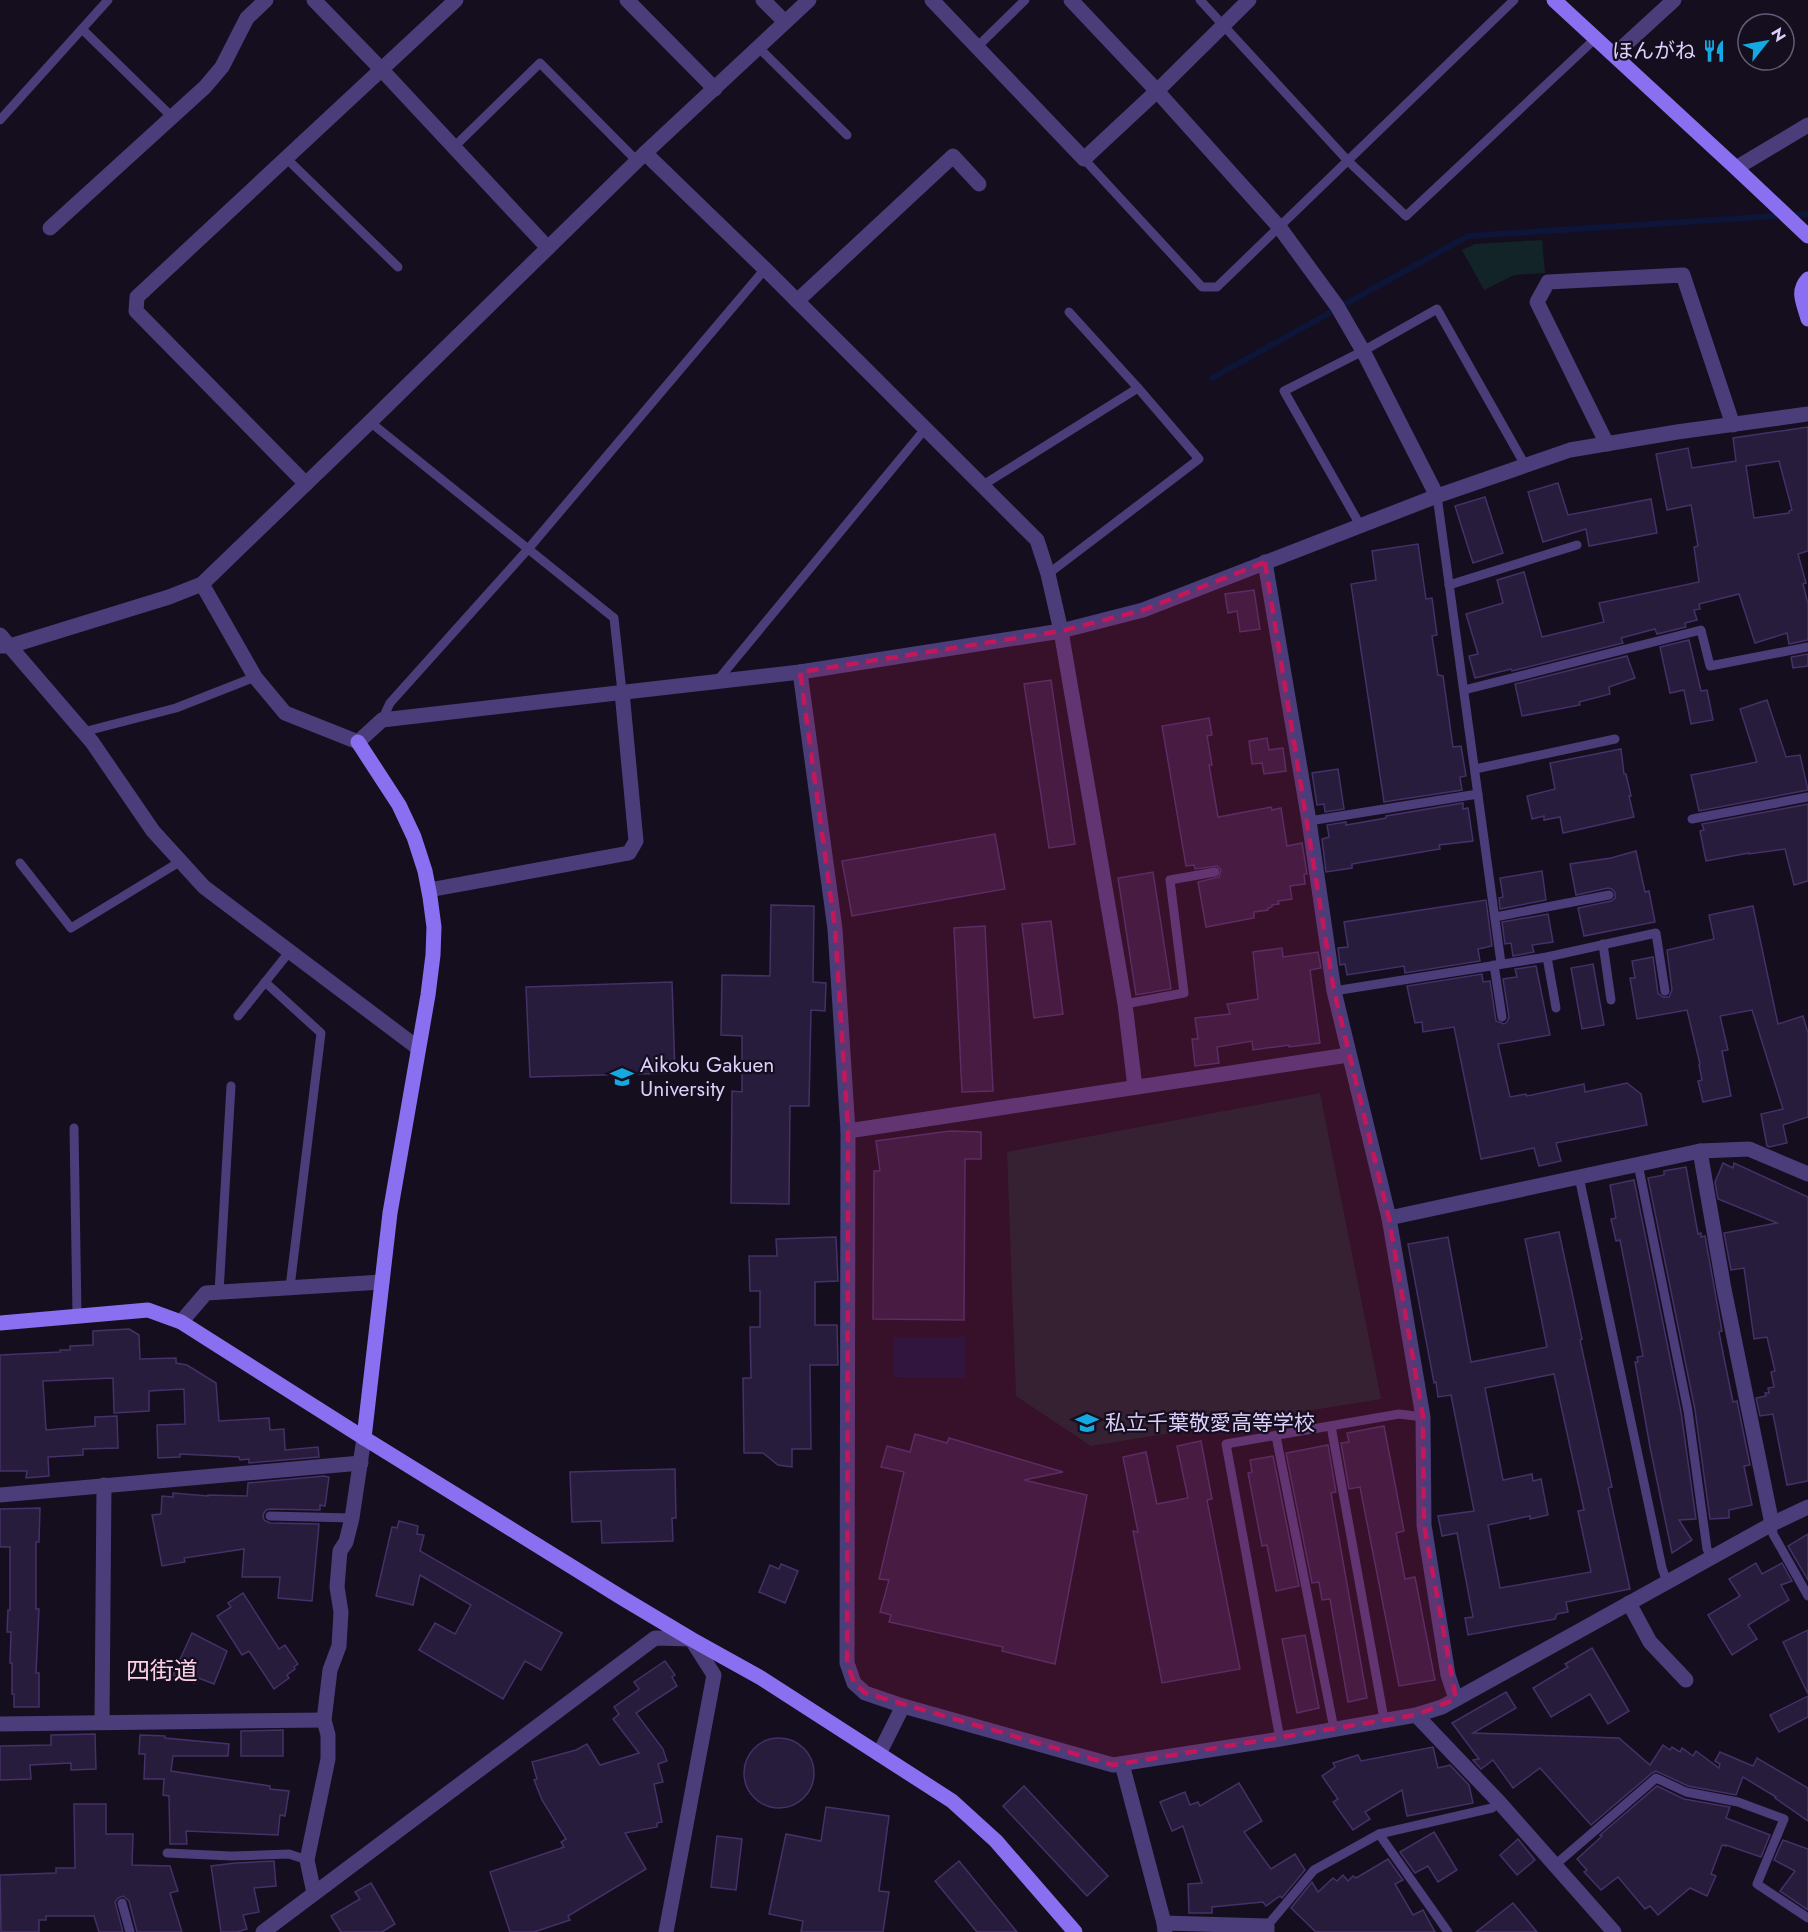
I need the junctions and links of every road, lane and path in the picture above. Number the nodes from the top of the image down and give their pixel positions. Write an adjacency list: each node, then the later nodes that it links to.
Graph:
1 (108, 0): 18 (lane)
2 (266, 0): 26 (street)
3 (314, 0): 23 (street)
4 (456, 0): 23 (street)
5 (627, 0): 24 (street)
6 (763, 0): 16 (street)
7 (809, 0): 16 (street)
8 (932, 0): 20 (street)
9 (1025, 0): 20 (lane)
10 (1071, 0): 25 (street)
11 (1200, 0): 17 (lane)
12 (1249, 0): 17 (street)
13 (1514, 0): 34 (lane)
14 (1554, 0): 19 (street)
15 (1674, 0): 22 (street)
16 (785, 22): 21 (street)
17 (1223, 25): 25 (street); 34 (lane)
18 (82, 28): 26 (lane); 27 (lane)
19 (1596, 38): 22 (street); 34 (lane)
20 (977, 47): 33 (street)
21 (759, 48): 24 (street); 29 (lane)
22 (1614, 55): 35 (street)
23 (381, 69): 30 (street); 32 (street)
24 (715, 89): 31 (street)
25 (1157, 90): 33 (street); 38 (street)
26 (172, 117): 37 (street)
27 (0, 120)
28 (1808, 125): 35 (street)
29 (847, 135)
30 (454, 147): 31 (lane); 40 (street)
31 (641, 157): 40 (street); 42 (street)
32 (286, 158): 41 (lane); 55 (street)
33 (1084, 159): 38 (lane)
34 (1348, 161): 38 (lane)
35 (1736, 168): 39 (street)
36 (979, 184): 44 (street)
37 (50, 228)
38 (1280, 228): 47 (street)
39 (1808, 236)
40 (548, 248): 50 (street)
41 (398, 267)
42 (765, 268): 44 (street); 60 (lane)
43 (1808, 279): 46 (street)
44 (797, 301): 52 (street)
45 (1069, 312): 48 (lane)
46 (1808, 319)
47 (1363, 351): 54 (lane); 57 (street); 58 (lane)
48 (1138, 388): 56 (lane); 62 (lane)
49 (1808, 414): 51 (street)
50 (370, 422): 55 (street); 60 (lane)
51 (1733, 425): 53 (street); 53 (street)
52 (926, 429): 56 (street); 70 (lane)
53 (1607, 444): 54 (street)
54 (1525, 465): 57 (street)
55 (306, 484): 63 (street)
56 (983, 485): 62 (street)
57 (1437, 496): 58 (street); 64 (lane)
58 (1360, 525): 61 (street)
59 (1577, 545): 64 (lane)
60 (529, 548): 72 (lane); 73 (lane)
61 (1265, 562): 65 (street); 81 (street)
62 (1048, 574): 65 (street)
63 (202, 584): 66 (street); 69 (street)
64 (1449, 585): 71 (lane)
65 (1061, 631): 68 (street); 96 (street)
66 (3, 642): 74 (street)
67 (1808, 647): 71 (lane)
68 (800, 672): 70 (street); 105 (street)
69 (255, 677): 74 (lane); 76 (street)
70 (717, 681): 72 (street)
71 (1464, 690): 77 (lane)
72 (622, 692): 73 (street); 85 (street)
73 (382, 720): 76 (street)
74 (83, 732): 82 (street)
75 (1615, 739): 77 (lane)
76 (358, 742): 85 (street)
77 (1474, 768): 78 (lane)
78 (1478, 794): 81 (lane); 87 (lane)
79 (1808, 797): 80 (lane)
80 (1692, 819)
81 (1309, 821): 93 (street)
82 (181, 861): 83 (lane); 89 (street)
83 (20, 863)
84 (1215, 872): 96 (lane)
85 (429, 890): 100 (street)
86 (1609, 895): 87 (lane)
87 (1495, 917): 91 (lane)
88 (1603, 944): 90 (lane); 94 (lane); 95 (lane)
89 (290, 951): 92 (lane); 100 (street)
90 (1547, 957): 91 (lane); 97 (lane)
91 (1497, 964): 93 (lane); 99 (lane)
92 (265, 982): 98 (lane); 112 (lane)
93 (1334, 991): 101 (street)
94 (1665, 992)
95 (1611, 1000)
96 (1125, 1004): 103 (street)
97 (1556, 1008)
98 (238, 1016)
99 (1502, 1017)
100 (418, 1048): 111 (street)
101 (1348, 1055): 103 (street); 110 (street)
102 (231, 1086): 113 (lane)
103 (1135, 1088): 105 (street)
104 (74, 1128): 114 (lane)
105 (848, 1131): 135 (street)
106 (1700, 1150): 107 (street); 108 (street); 127 (street)
107 (1638, 1164): 109 (street); 128 (lane)
108 (1808, 1174)
109 (1579, 1177): 110 (street); 129 (lane)
110 (1389, 1218): 117 (street)
111 (382, 1282): 112 (street); 120 (street)
112 (290, 1287): 113 (street)
113 (219, 1292): 115 (street)
114 (77, 1316): 115 (street); 116 (street)
115 (181, 1322): 120 (street)
116 (0, 1323)
117 (1423, 1417): 118 (lane); 134 (street)
118 (1331, 1426): 119 (lane); 137 (lane)
119 (1276, 1437): 141 (lane); 142 (lane)
120 (364, 1438): 121 (street); 132 (street)
121 (361, 1464): 122 (street); 126 (street)
122 (104, 1485): 123 (street); 139 (street)
123 (0, 1494)
124 (1808, 1507): 127 (street)
125 (270, 1516): 126 (lane)
126 (352, 1518): 138 (street)
127 (1772, 1524): 128 (street); 130 (lane)
128 (1712, 1557): 129 (street)
129 (1667, 1582): 131 (street)
130 (1808, 1596)
131 (1629, 1603): 133 (street); 134 (street)
132 (691, 1640): 143 (street); 150 (street); 157 (street)
133 (1686, 1680)
134 (1456, 1699): 136 (street)
135 (903, 1706): 143 (street); 144 (street)
136 (1416, 1715): 137 (street); 145 (street)
137 (1384, 1719): 141 (street)
138 (324, 1720): 139 (street); 148 (street)
139 (102, 1722): 140 (street)
140 (0, 1724)
141 (1335, 1729): 142 (street)
142 (1280, 1739): 144 (street)
143 (879, 1754): 158 (street)
144 (1122, 1764): 153 (street)
145 (1499, 1802): 146 (lane); 149 (street)
146 (1379, 1834): 154 (lane); 159 (lane)
147 (167, 1852): 148 (lane)
148 (307, 1860): 150 (street)
149 (1555, 1865): 152 (lane); 160 (street)
150 (314, 1893): 156 (street)
151 (122, 1903): 155 (lane)
152 (1808, 1918)
153 (1165, 1928): 154 (street)
154 (1267, 1929)
155 (130, 1932)
156 (263, 1932)
157 (666, 1932)
158 (1075, 1932)
159 (1448, 1932)
160 (1614, 1932)

